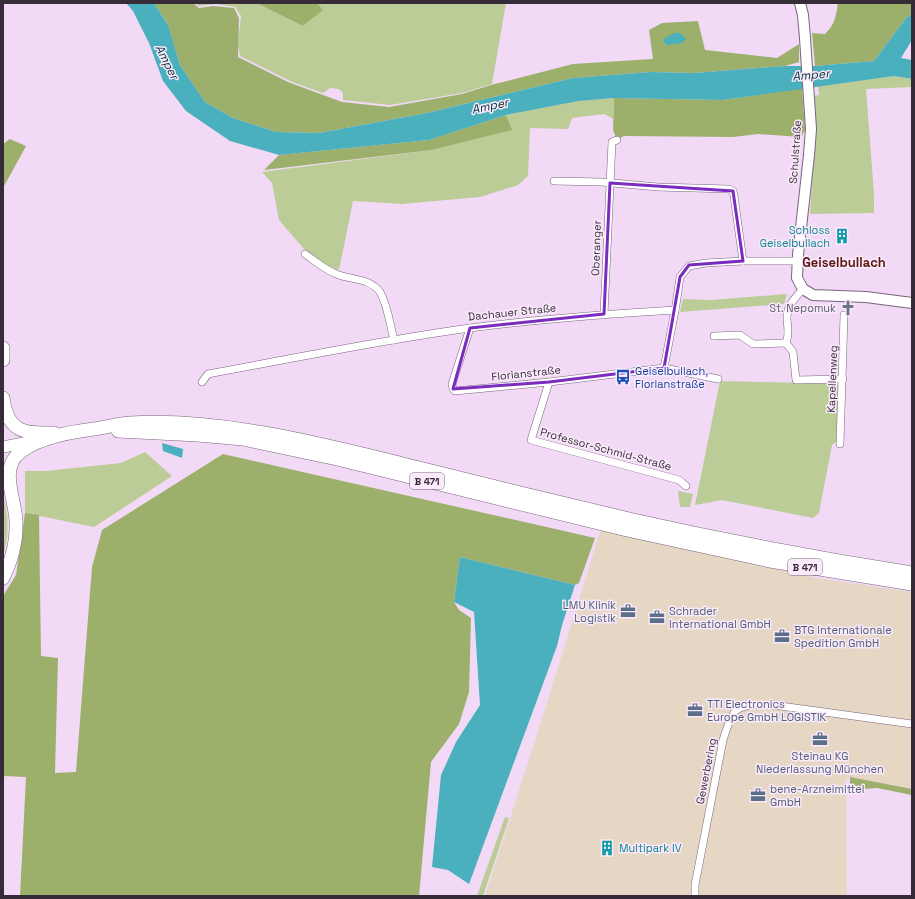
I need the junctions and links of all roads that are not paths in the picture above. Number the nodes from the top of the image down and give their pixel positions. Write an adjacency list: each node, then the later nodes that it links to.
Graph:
1 (800, 3): 7 (street, Schulstraße)
2 (616, 140): 4 (street, Oberanger)
3 (554, 181): 4 (street)
4 (610, 183): 6 (street); 11 (street, Oberanger)
5 (305, 254): 17 (street)
6 (743, 261): 7 (street); 10 (street)
7 (797, 261): 8 (street, Schulstraße)
8 (803, 289): 9 (street); 18 (street)
9 (912, 303)
10 (675, 310): 11 (street, Dachauer Straße); 21 (street)
11 (604, 314): 13 (street, Dachauer Straße)
12 (844, 315): 23 (street, Kapellenweg)
13 (470, 328): 17 (street, Dachauer Straße); 25 (street, Florianstraße)
14 (3, 336): 16 (highway)
15 (714, 336): 18 (street)
16 (3, 340)
17 (394, 340): 24 (street, Dachauer Straße)
18 (786, 343): 23 (street)
19 (3, 348): 20 (highway)
20 (3, 360)
21 (664, 368): 22 (street, Florianstraße); 25 (street, Florianstraße)
22 (718, 379)
23 (843, 379): 30 (street, Kapellenweg)
24 (202, 382)
25 (549, 382): 33 (street, Professor-Schmid-Straße)
26 (3, 400): 28 (highway)
27 (94, 429): 28 (highway, B 471); 34 (highway, B 471); 36 (highway, B 471)
28 (70, 433): 29 (highway, B 471)
29 (49, 438): 31 (main road, B 471); 32 (highway)
30 (840, 444)
31 (3, 448)
32 (6, 477): 35 (highway)
33 (686, 486)
34 (912, 573)
35 (3, 578)
36 (912, 584)
37 (912, 724): 38 (street, Gewerbering)
38 (696, 896)

